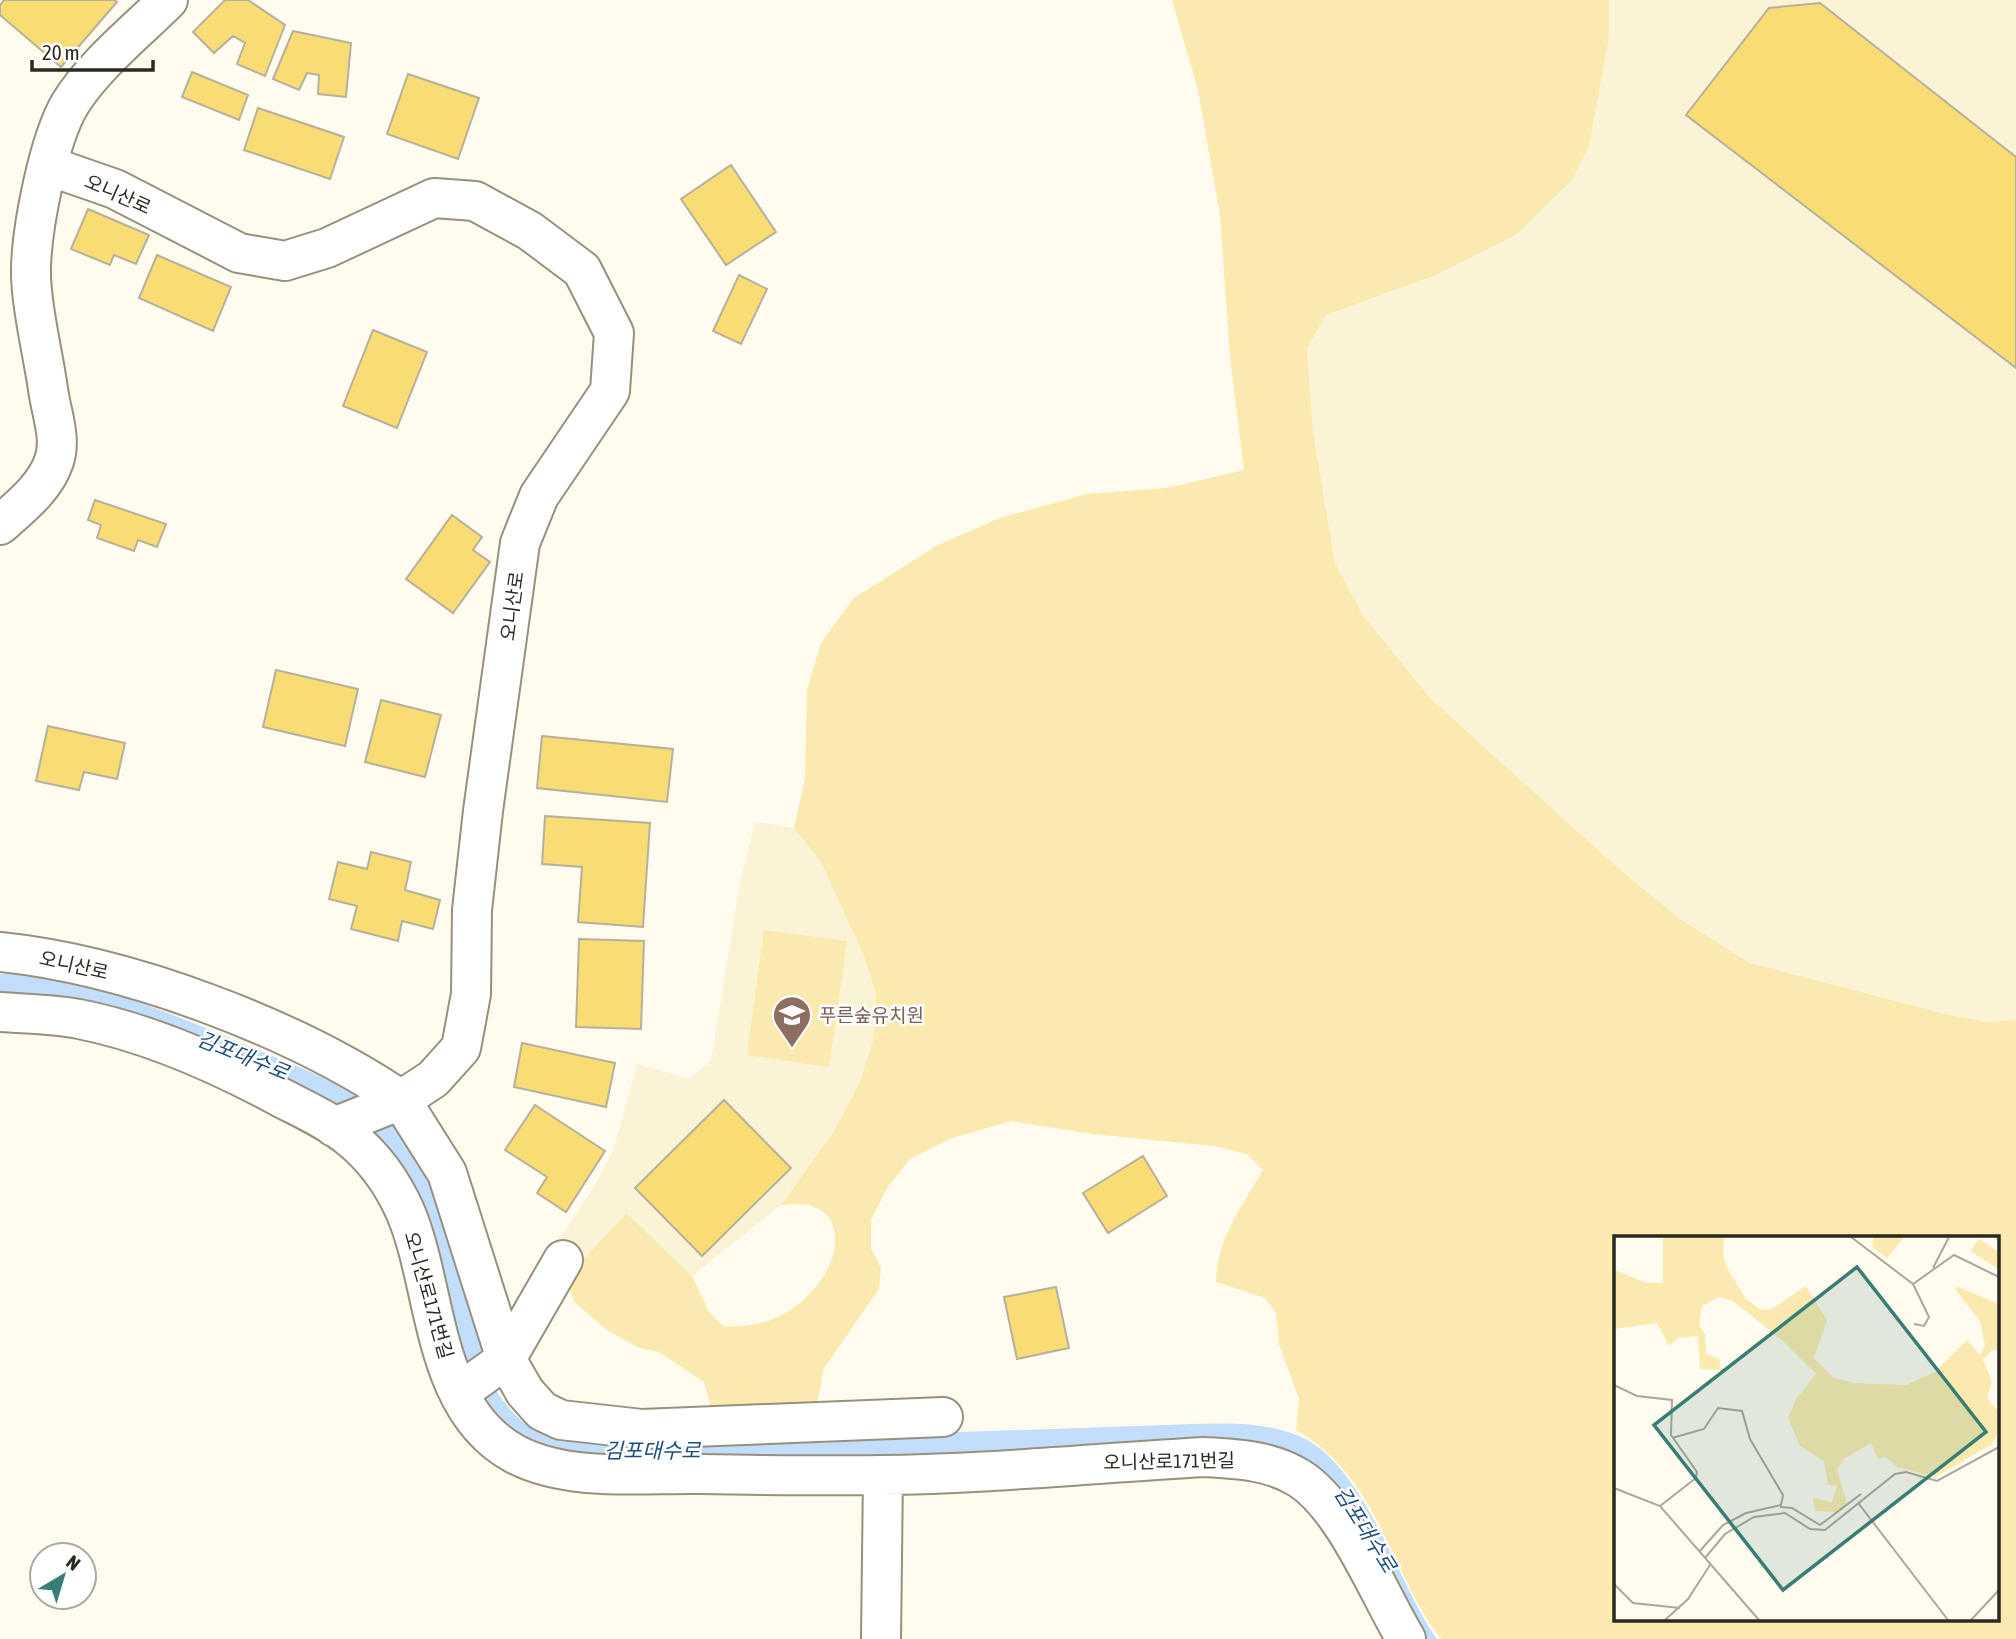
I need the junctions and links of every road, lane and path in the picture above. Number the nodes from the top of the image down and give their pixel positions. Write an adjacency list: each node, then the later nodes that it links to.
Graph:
1 (168, 0): 2 (lane)
2 (49, 166): 3 (lane); 6 (lane, 오니산로)
3 (0, 525)
4 (0, 952): 6 (lane, 오니산로)
5 (0, 1012): 7 (lane, 오니산로171번길)
6 (394, 1103): 7 (lane); 9 (lane)
7 (340, 1125): 10 (lane, 오니산로171번길)
8 (563, 1260): 9 (lane)
9 (505, 1360): 10 (lane); 11 (lane)
10 (461, 1391): 12 (lane, 오니산로171번길)
11 (943, 1418)
12 (883, 1475): 13 (lane); 14 (lane, 오니산로171번길)
13 (881, 1639)
14 (1406, 1639)

